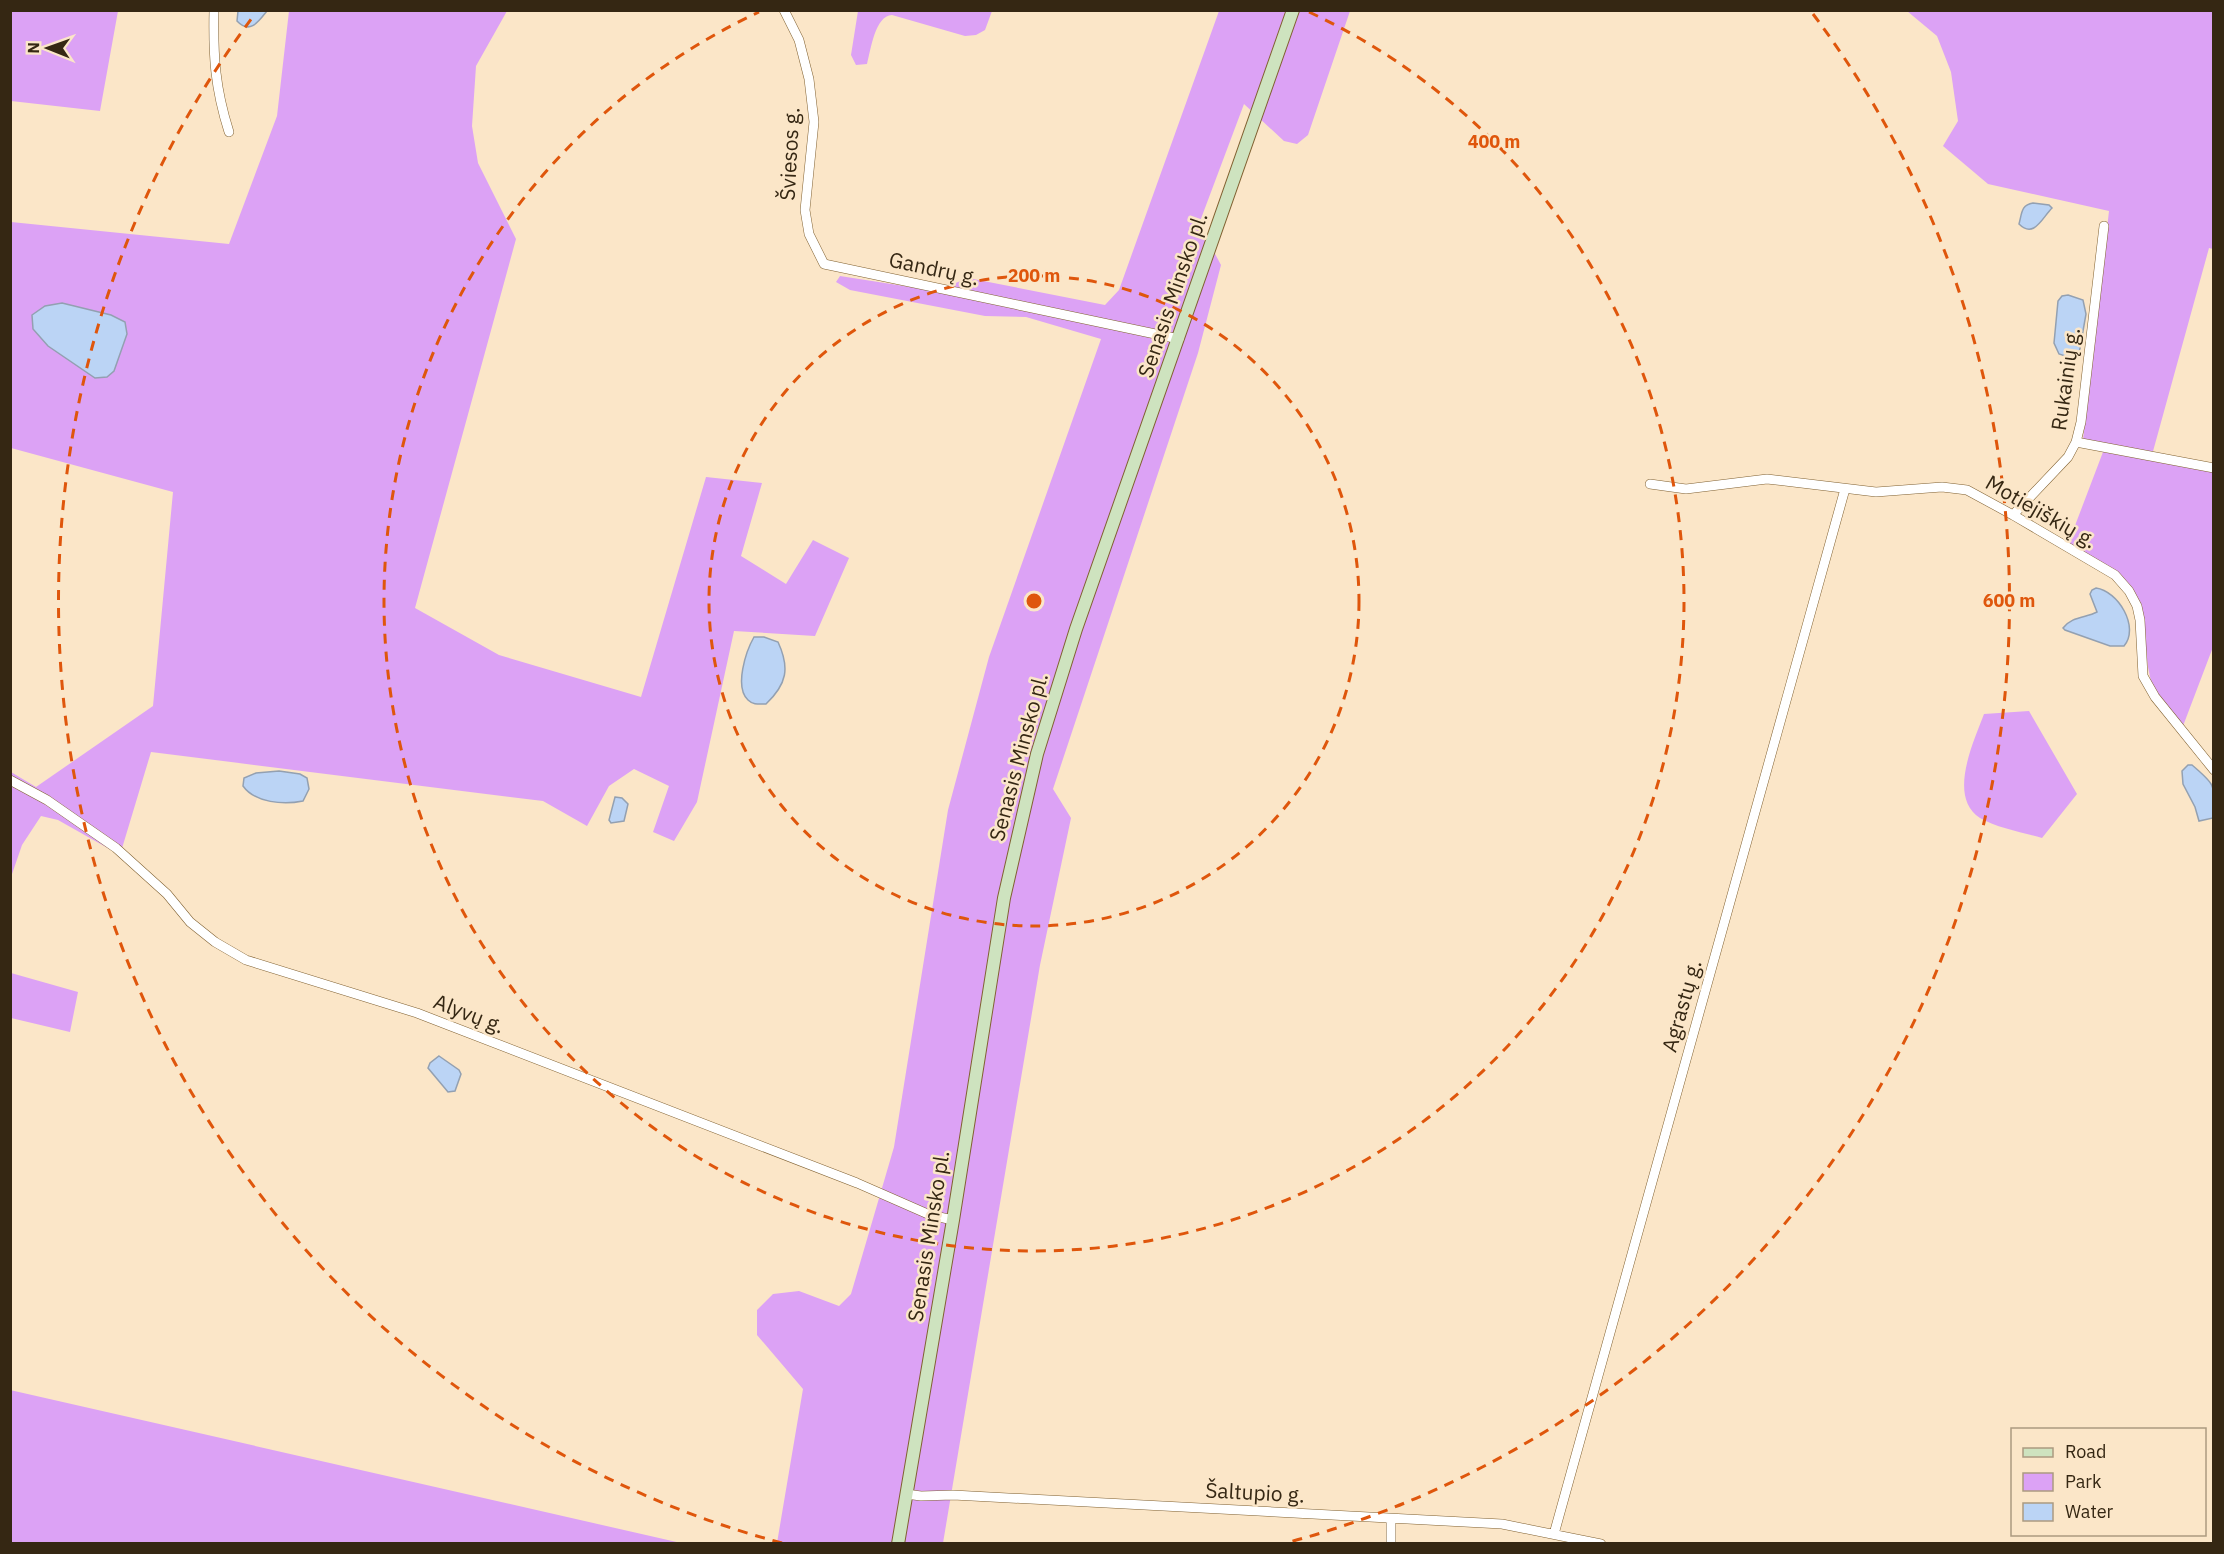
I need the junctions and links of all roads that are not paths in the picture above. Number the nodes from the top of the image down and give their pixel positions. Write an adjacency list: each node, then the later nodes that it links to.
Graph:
1 (214, 10): 4 (street)
2 (784, 10): 6 (street, Šviesos g.)
3 (1293, 10): 7 (main road, Senasis Minsko pl.)
4 (229, 132)
5 (2104, 226): 8 (street, Rukainių g.)
6 (824, 264): 7 (street, Gandrų g.)
7 (1179, 339): 15 (main road, Senasis Minsko pl.)
8 (2076, 442): 9 (street); 12 (street, Rukainių g.)
9 (2214, 468)
10 (1650, 484): 11 (street, Motiejiškių g.)
11 (1845, 489): 12 (street, Motiejiškių g.); 18 (street, Agrastų g.)
12 (2013, 515): 13 (street, Motiejiškių g.)
13 (2214, 770)
14 (10, 780): 15 (street, Alyvų g.)
15 (953, 1220): 16 (main road, Senasis Minsko pl.)
16 (906, 1494): 17 (street, Šaltupio g.); 19 (main road, Senasis Minsko pl.)
17 (1391, 1519): 18 (street, Šaltupio g.); 20 (street)
18 (1554, 1534): 21 (street, Šaltupio g.)
19 (898, 1544)
20 (1391, 1544)
21 (1601, 1544)

